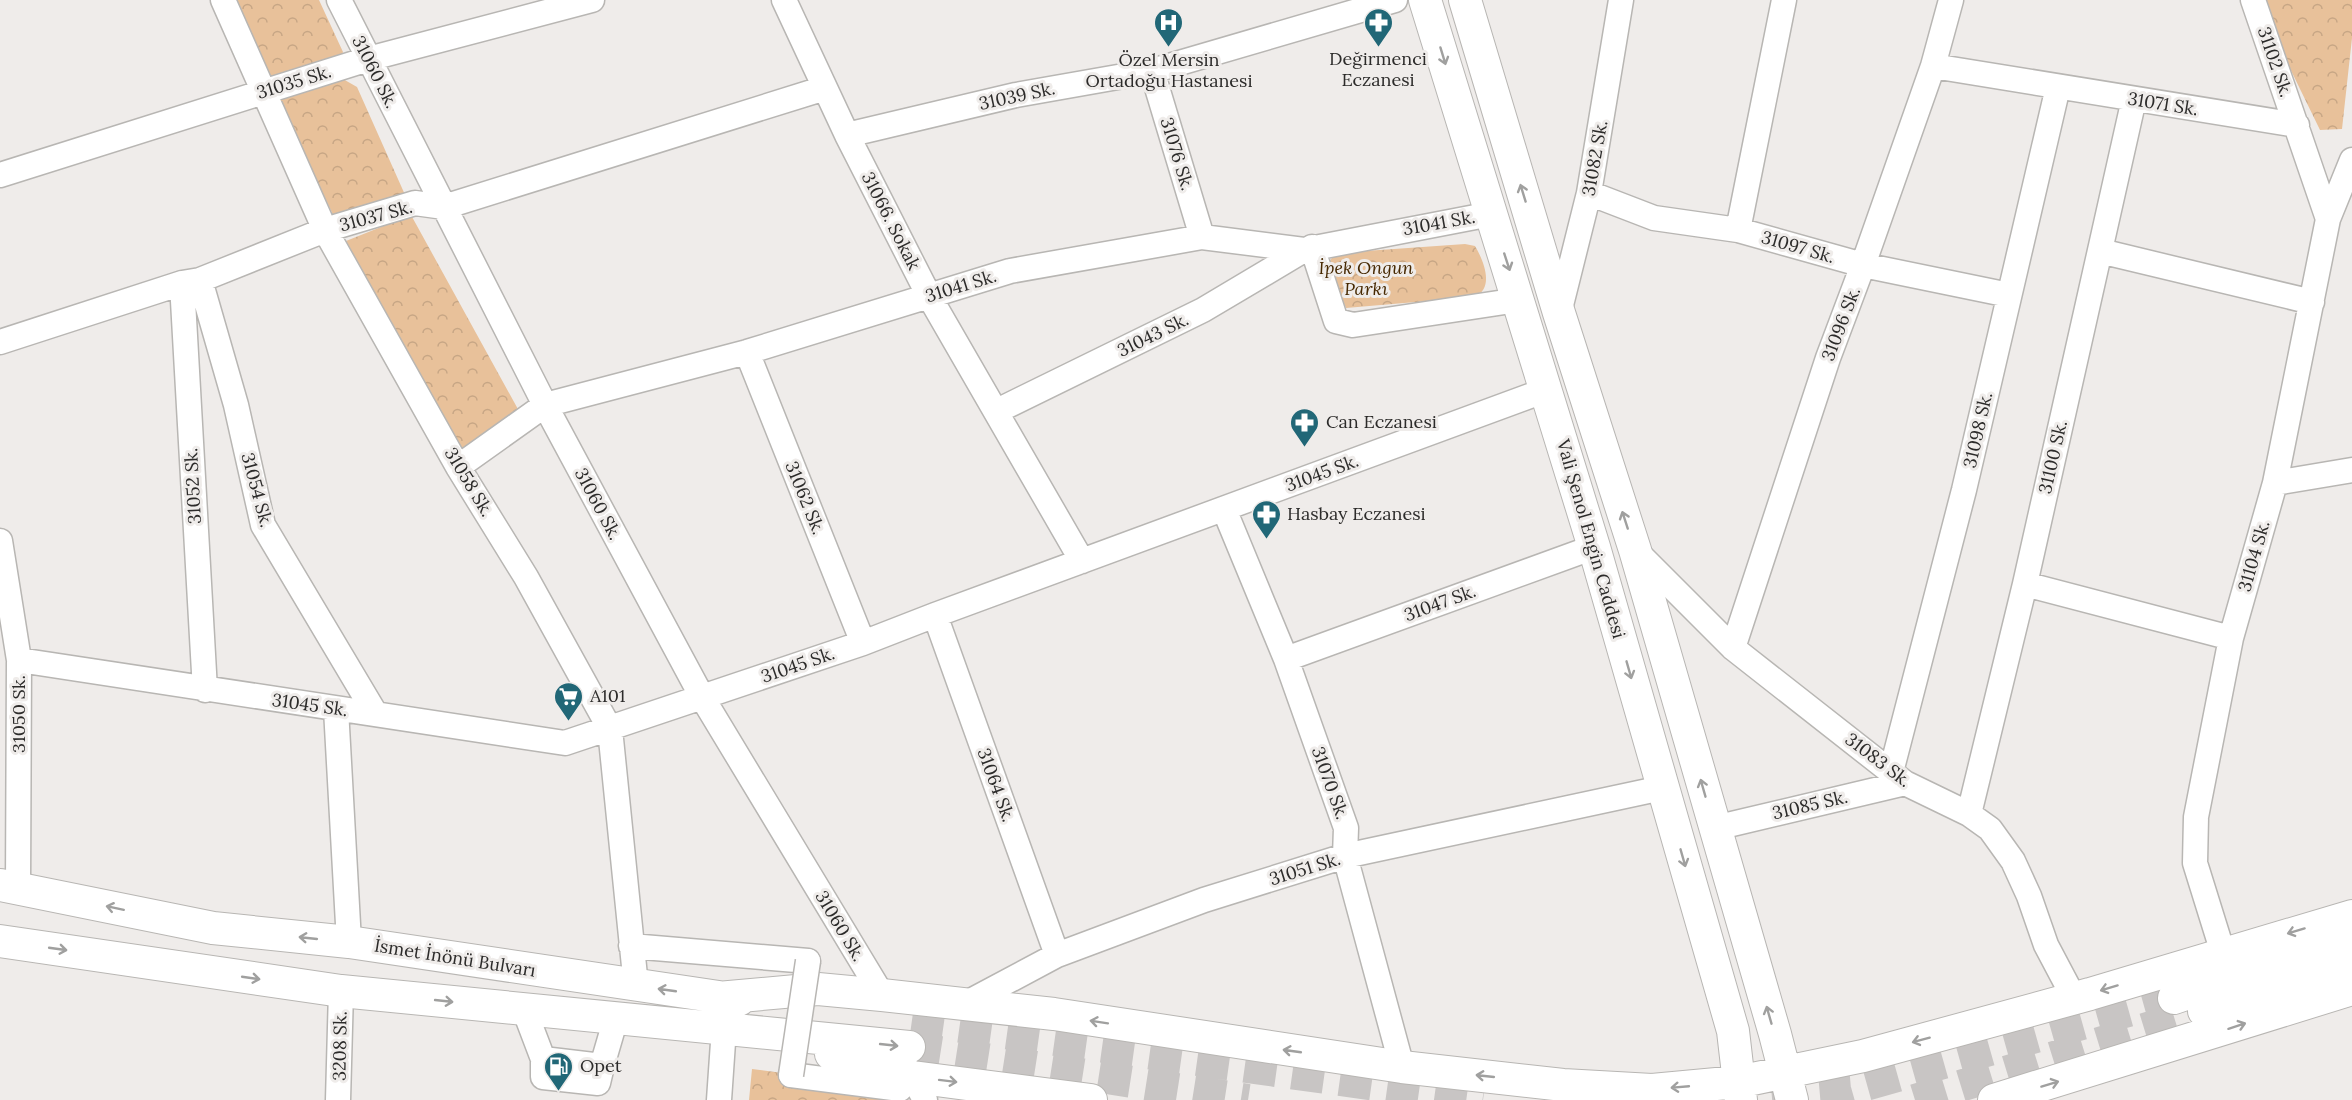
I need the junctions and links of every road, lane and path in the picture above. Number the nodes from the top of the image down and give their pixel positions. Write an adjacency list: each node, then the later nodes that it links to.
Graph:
1 (223, 0): 17 (street, 31058 Sk.)
2 (339, 0): 12 (street, 31060 Sk.)
3 (592, 0): 12 (street, 31035 Sk.)
4 (784, 0): 16 (street, 31066. Sokak)
5 (1395, 0): 14 (street, 31039 Sk.)
6 (1425, 0): 26 (main road, Vali Şenol Engin Caddesi, one-way to 26)
7 (1465, 0): 39 (main road, Vali Şenol Engin Caddesi, one-way to 7)
8 (1621, 0): 23 (street, 31082 Sk.)
9 (1784, 0): 29 (street)
10 (1951, 0): 13 (street, 31096 Sk.)
11 (2253, 0): 19 (street, 31102 Sk.)
12 (368, 59): 17 (street, 31035 Sk.); 24 (street, 31060 Sk.)
13 (1932, 66): 15 (street, 31071 Sk.); 33 (street, 31096 Sk.)
14 (1152, 71): 20 (street, 31039 Sk.); 30 (street, 31076 Sk.)
15 (2058, 87): 18 (street, 31071 Sk.); 35 (street, 31098 Sk.)
16 (825, 88): 20 (street, 31066. Sokak); 24 (street, 31037 Sk.)
17 (262, 92): 22 (street, 31035 Sk.); 28 (street, 31058 Sk.)
18 (2134, 99): 19 (street, 31071 Sk.); 32 (street, 31100 Sk.)
19 (2297, 125): 27 (street)
20 (847, 135): 36 (street, 31066. Sokak)
21 (2352, 160): 27 (street, 31104 Sk.)
22 (0, 175)
23 (1589, 193): 29 (street, 31097 Sk.); 39 (street, 31082 Sk.)
24 (444, 207): 28 (street, 31037 Sk.); 43 (street, 31060 Sk.)
25 (2352, 212): 27 (street)
26 (1491, 214): 31 (street, 31041 Sk.); 37 (main road, Vali Şenol Engin Caddesi, one-way to 37)
27 (2328, 219): 38 (street, 31104 Sk.)
28 (325, 230): 34 (street, 31037 Sk.); 45 (street, 31058 Sk.)
29 (1738, 230): 33 (street, 31097 Sk.)
30 (1202, 237): 31 (street, 31041 Sk.); 36 (street, 31041 Sk.)
31 (1308, 248): 37 (street); 44 (street, 31043 Sk.)
32 (2100, 251): 38 (street); 53 (street, 31100 Sk.)
33 (1863, 265): 35 (street, 31097 Sk.); 57 (street, 31096 Sk.)
34 (191, 281): 40 (street, 31037 Sk.); 60 (street, 31052 Sk.); 63 (street, 31054 Sk.)
35 (2009, 295): 65 (street, 31098 Sk.)
36 (929, 296): 41 (street, 31041 Sk.); 44 (street, 31066. Sokak)
37 (1518, 300): 42 (main road, Vali Şenol Engin Caddesi)
38 (2312, 302): 47 (street, 31104 Sk.)
39 (1559, 313): 51 (main road, Vali Şenol Engin Caddesi, one-way to 39)
40 (0, 342)
41 (747, 352): 43 (street, 31041 Sk.); 56 (street, 31062 Sk.)
42 (1546, 390): 48 (street, 31045 Sk.); 50 (main road, Vali Şenol Engin Caddesi)
43 (545, 405): 45 (street, 31041 Sk.); 61 (street, 31060 Sk.)
44 (998, 411): 52 (street, 31066. Sokak)
45 (458, 466): 64 (street, 31058 Sk.)
46 (2352, 470): 47 (street)
47 (2275, 483): 55 (street, 31104 Sk.)
48 (1224, 509): 52 (street, 31045 Sk.); 58 (street, 31070 Sk.)
49 (0, 541): 59 (street, 31050 Sk.)
50 (1594, 547): 58 (street, 31047 Sk.); 66 (main road, Vali Şenol Engin Caddesi, one-way to 66)
51 (1635, 550): 57 (street, 31083 Sk.); 68 (main road, Vali Şenol Engin Caddesi, one-way to 51)
52 (1083, 561): 54 (street, 31045 Sk.)
53 (2025, 584): 55 (street); 67 (street, 31100 Sk.)
54 (935, 615): 56 (street, 31045 Sk.); 77 (street, 31064 Sk.)
55 (2231, 638): 76 (street, 31104 Sk.)
56 (863, 643): 61 (street, 31045 Sk.)
57 (1733, 648): 65 (street, 31083 Sk.)
58 (1286, 659): 69 (street, 31070 Sk.)
59 (20, 660): 60 (street, 31045 Sk.); 70 (street, 31050 Sk.)
60 (206, 690): 62 (street, 31045 Sk.)
61 (702, 697): 64 (street, 31045 Sk.); 82 (street, 31060 Sk.)
62 (336, 709): 63 (street, 31045 Sk.); 74 (street)
63 (375, 713): 64 (street, 31045 Sk.)
64 (610, 729): 75 (street, 31058 Sk.)
65 (1898, 777): 67 (street, 31083 Sk.); 68 (street, 31085 Sk.)
66 (1662, 788): 69 (street, 31051 Sk.); 92 (main road, Vali Şenol Engin Caddesi, one-way to 92)
67 (1969, 814): 84 (street, 31083 Sk.)
68 (1715, 828): 91 (main road, Vali Şenol Engin Caddesi, one-way to 68)
69 (1346, 856): 77 (street, 31051 Sk.); 90 (street, 31070 Sk.)
70 (9, 887): 74 (main road, İsmet İnönü Bulvarı, one-way to 70)
71 (2352, 915): 76 (main road, one-way to 76)
72 (2352, 937): 78 (main road)
73 (0, 941): 81 (main road, one-way to 81)
74 (349, 942): 79 (main road, İsmet İnönü Bulvarı)
75 (631, 946): 79 (street, 31058 Sk.); 89 (street, bridge)
76 (2223, 953): 84 (main road, one-way to 84)
77 (1057, 955): 85 (street, 31051 Sk.)
78 (2352, 963)
79 (636, 986): 83 (main road, İsmet İnönü Bulvarı, one-way to 79)
80 (2352, 989): 97 (main road, one-way to 80)
81 (341, 991): 86 (main road, one-way to 86); 94 (street, 3208 Sk.)
82 (882, 995): 83 (main road); 85 (main road)
83 (717, 998): 89 (main road, İsmet İnönü Bulvarı)
84 (2074, 998): 91 (main road, one-way to 91)
85 (965, 1004): 90 (main road, one-way to 85)
86 (524, 1009): 87 (main road); 87 (street)
87 (616, 1018): 88 (main road)
88 (736, 1030): 89 (main road, one-way to 89); 95 (street)
89 (912, 1067): 96 (main road, one-way to 96)
90 (1402, 1067): 93 (main road, one-way to 90)
91 (1788, 1086): 92 (main road)
92 (1739, 1091): 93 (main road, one-way to 93)
93 (1576, 1092)
94 (338, 1100)
95 (719, 1100)
96 (1091, 1100)
97 (1994, 1100)

